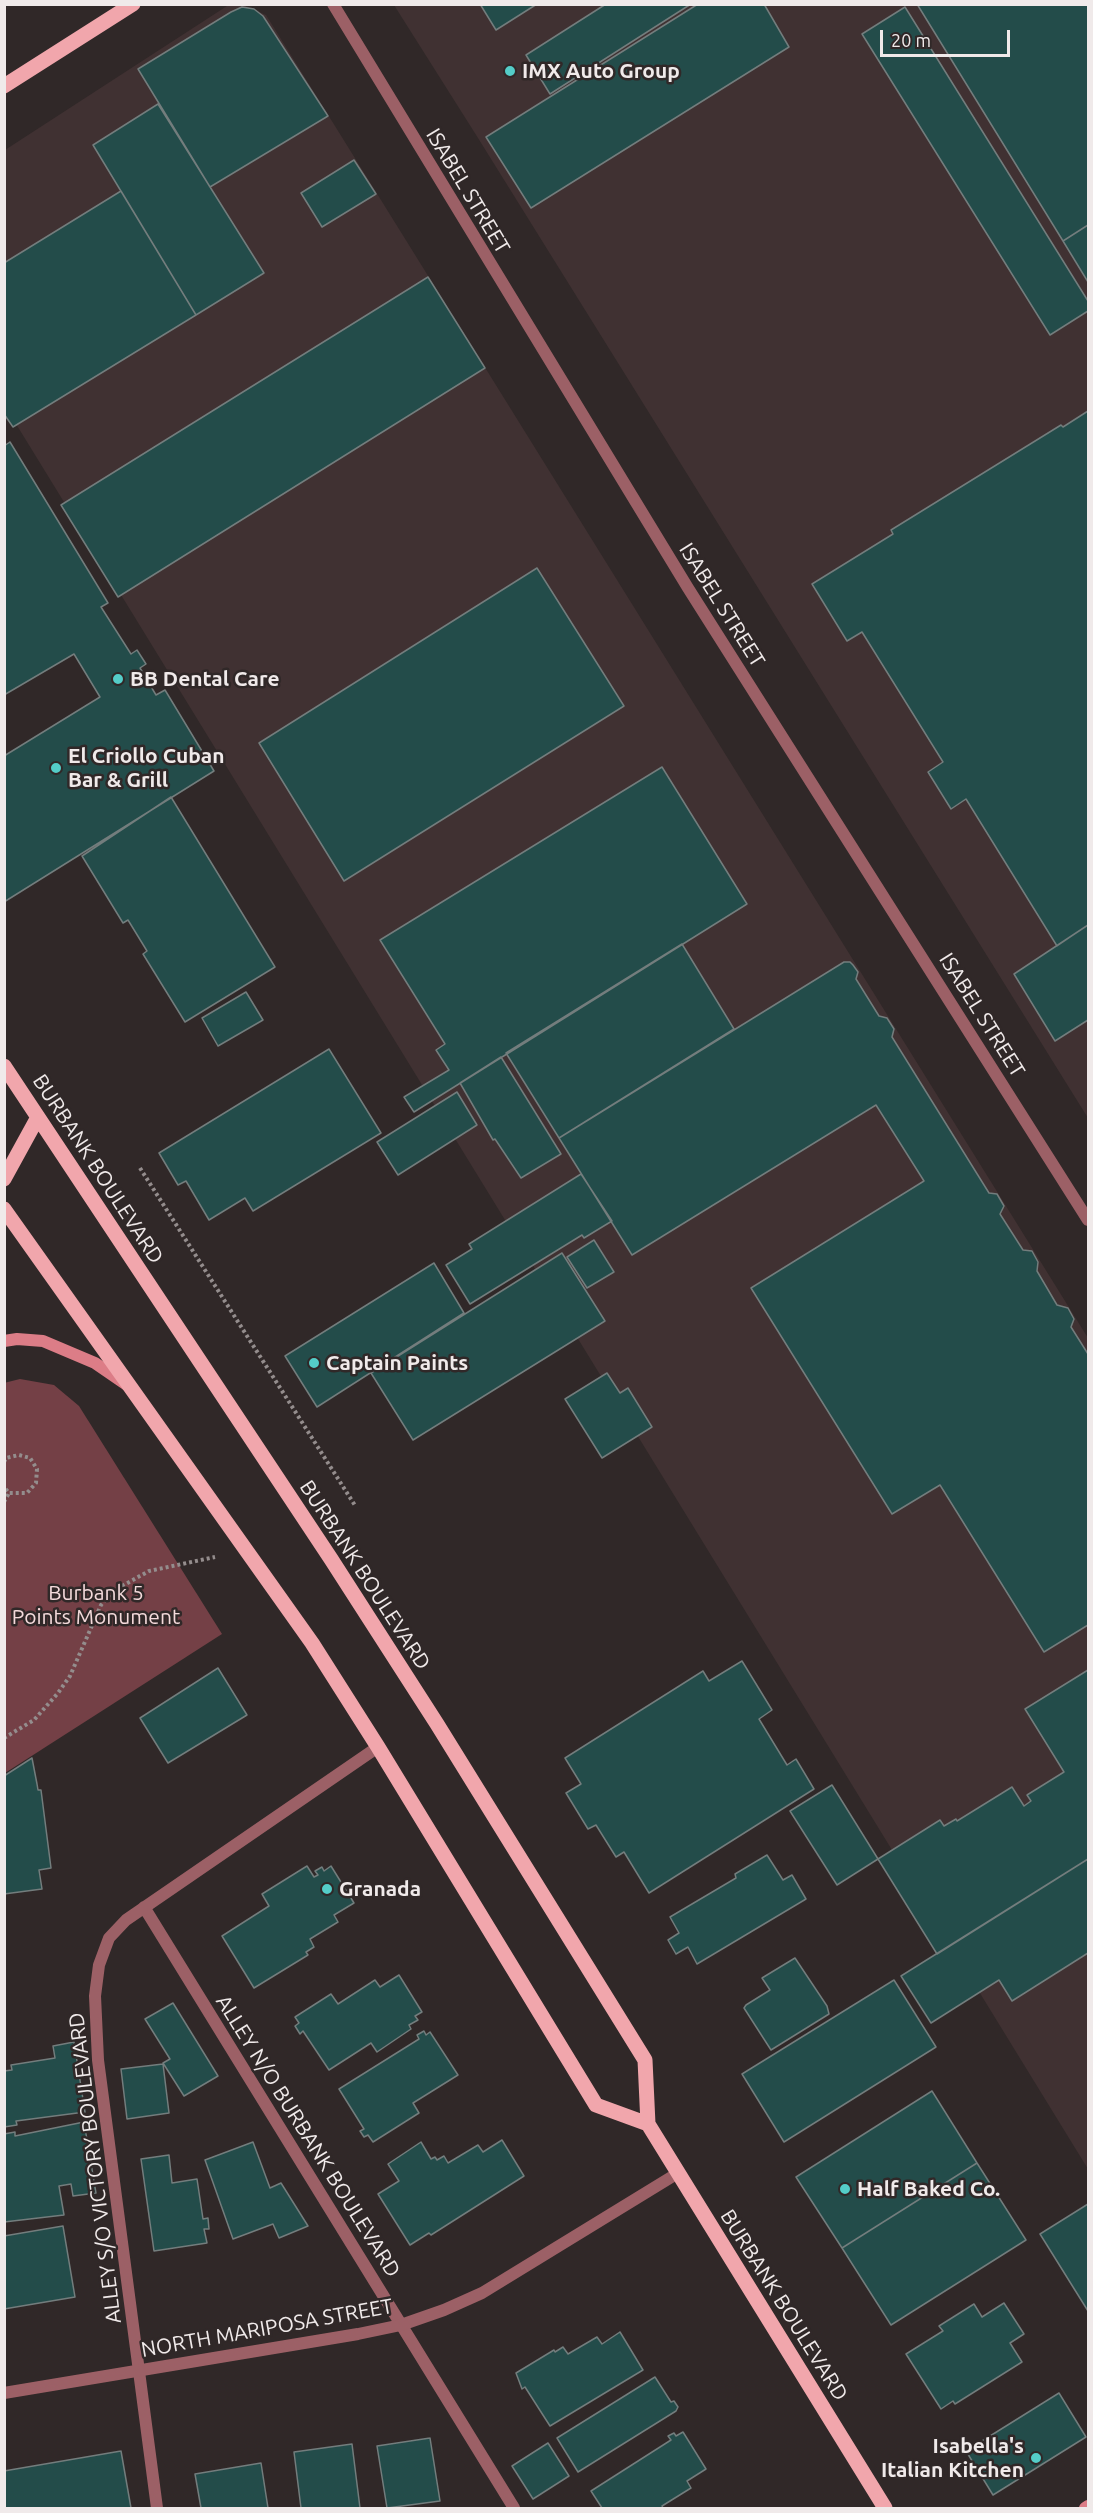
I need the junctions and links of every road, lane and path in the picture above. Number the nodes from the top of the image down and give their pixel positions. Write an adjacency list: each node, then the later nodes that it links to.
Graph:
1 (133, 4): 3 (main road)
2 (333, 4): 9 (street, ISABEL STREET)
3 (4, 87)
4 (4, 1066): 5 (main road, BURBANK BOULEVARD)
5 (38, 1118): 7 (main road); 21 (main road, BURBANK BOULEVARD)
6 (140, 1168): 16 (path)
7 (4, 1179)
8 (4, 1209): 11 (main road)
9 (1089, 1220)
10 (4, 1341): 11 (main road)
11 (134, 1390): 17 (main road)
12 (4, 1462): 14 (path)
13 (4, 1487): 14 (path)
14 (9, 1493): 15 (path)
15 (4, 1502)
16 (356, 1507)
17 (246, 1550): 18 (path); 19 (main road)
18 (4, 1738)
19 (378, 1747): 20 (street, ALLEY S/O VICTORY BOULEVARD); 21 (main road)
20 (144, 1907): 23 (street, ALLEY N/O BURBANK BOULEVARD); 24 (street, ALLEY S/O VICTORY BOULEVARD)
21 (648, 2124): 22 (main road, BURBANK BOULEVARD)
22 (678, 2172): 23 (street, NORTH MARIPOSA STREET); 28 (main road, BURBANK BOULEVARD)
23 (401, 2325): 24 (street, NORTH MARIPOSA STREET); 27 (street, ALLEY N/O BURBANK BOULEVARD)
24 (139, 2370): 25 (street, NORTH MARIPOSA STREET); 26 (street, ALLEY S/O VICTORY BOULEVARD)
25 (4, 2393)
26 (157, 2508)
27 (514, 2508)
28 (885, 2508)

